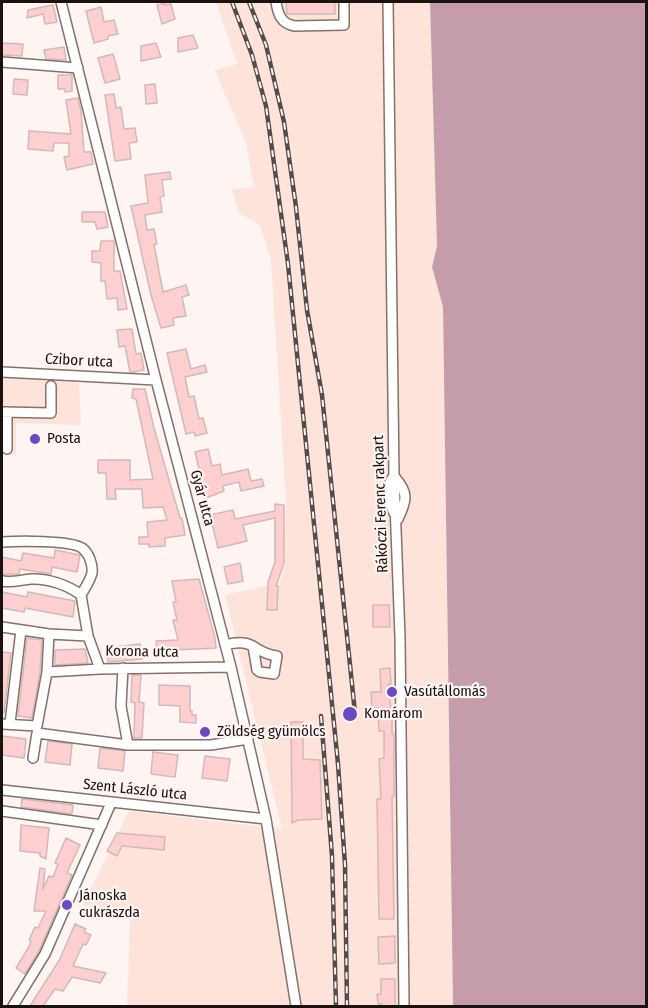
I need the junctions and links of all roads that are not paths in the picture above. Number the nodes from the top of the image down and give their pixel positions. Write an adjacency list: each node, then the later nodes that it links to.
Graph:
1 (61, 2): 6 (street, Gyár utca)
2 (276, 2): 3 (street)
3 (344, 2)
4 (388, 2): 39 (street, Rákóczi Ferenc rakpart)
5 (2, 62): 6 (street)
6 (78, 68): 8 (street, Gyár utca)
7 (2, 372): 8 (street, Czibor utca)
8 (156, 380): 19 (street, Gyár utca)
9 (51, 386): 10 (street)
10 (4, 412): 11 (street)
11 (7, 449)
12 (2, 542): 14 (street)
13 (2, 581): 14 (street)
14 (81, 595): 18 (street)
15 (2, 627): 16 (street, Korona utca)
16 (21, 630): 17 (street, Korona utca); 25 (street)
17 (49, 634): 18 (street, Korona utca); 24 (street)
18 (88, 636): 23 (street, Korona utca)
19 (225, 645): 20 (street); 21 (street, Gyár utca)
20 (253, 646)
21 (231, 667): 22 (street, Korona utca); 27 (street, Gyár utca)
22 (123, 668): 23 (street, Korona utca); 28 (street)
23 (100, 669): 24 (street)
24 (47, 672): 26 (street)
25 (6, 724): 26 (street)
26 (37, 730): 28 (street); 29 (street)
27 (248, 739): 28 (street); 33 (street, Gyár utca)
28 (128, 745)
29 (33, 758)
30 (2, 790): 31 (street, Szent László utca)
31 (111, 803): 33 (street, Szent László utca); 34 (street)
32 (2, 811): 34 (street)
33 (266, 819): 38 (street, Gyár utca)
34 (102, 825): 35 (street)
35 (87, 860): 36 (street); 37 (street)
36 (99, 862)
37 (13, 1006)
38 (296, 1006)
39 (404, 1006)

